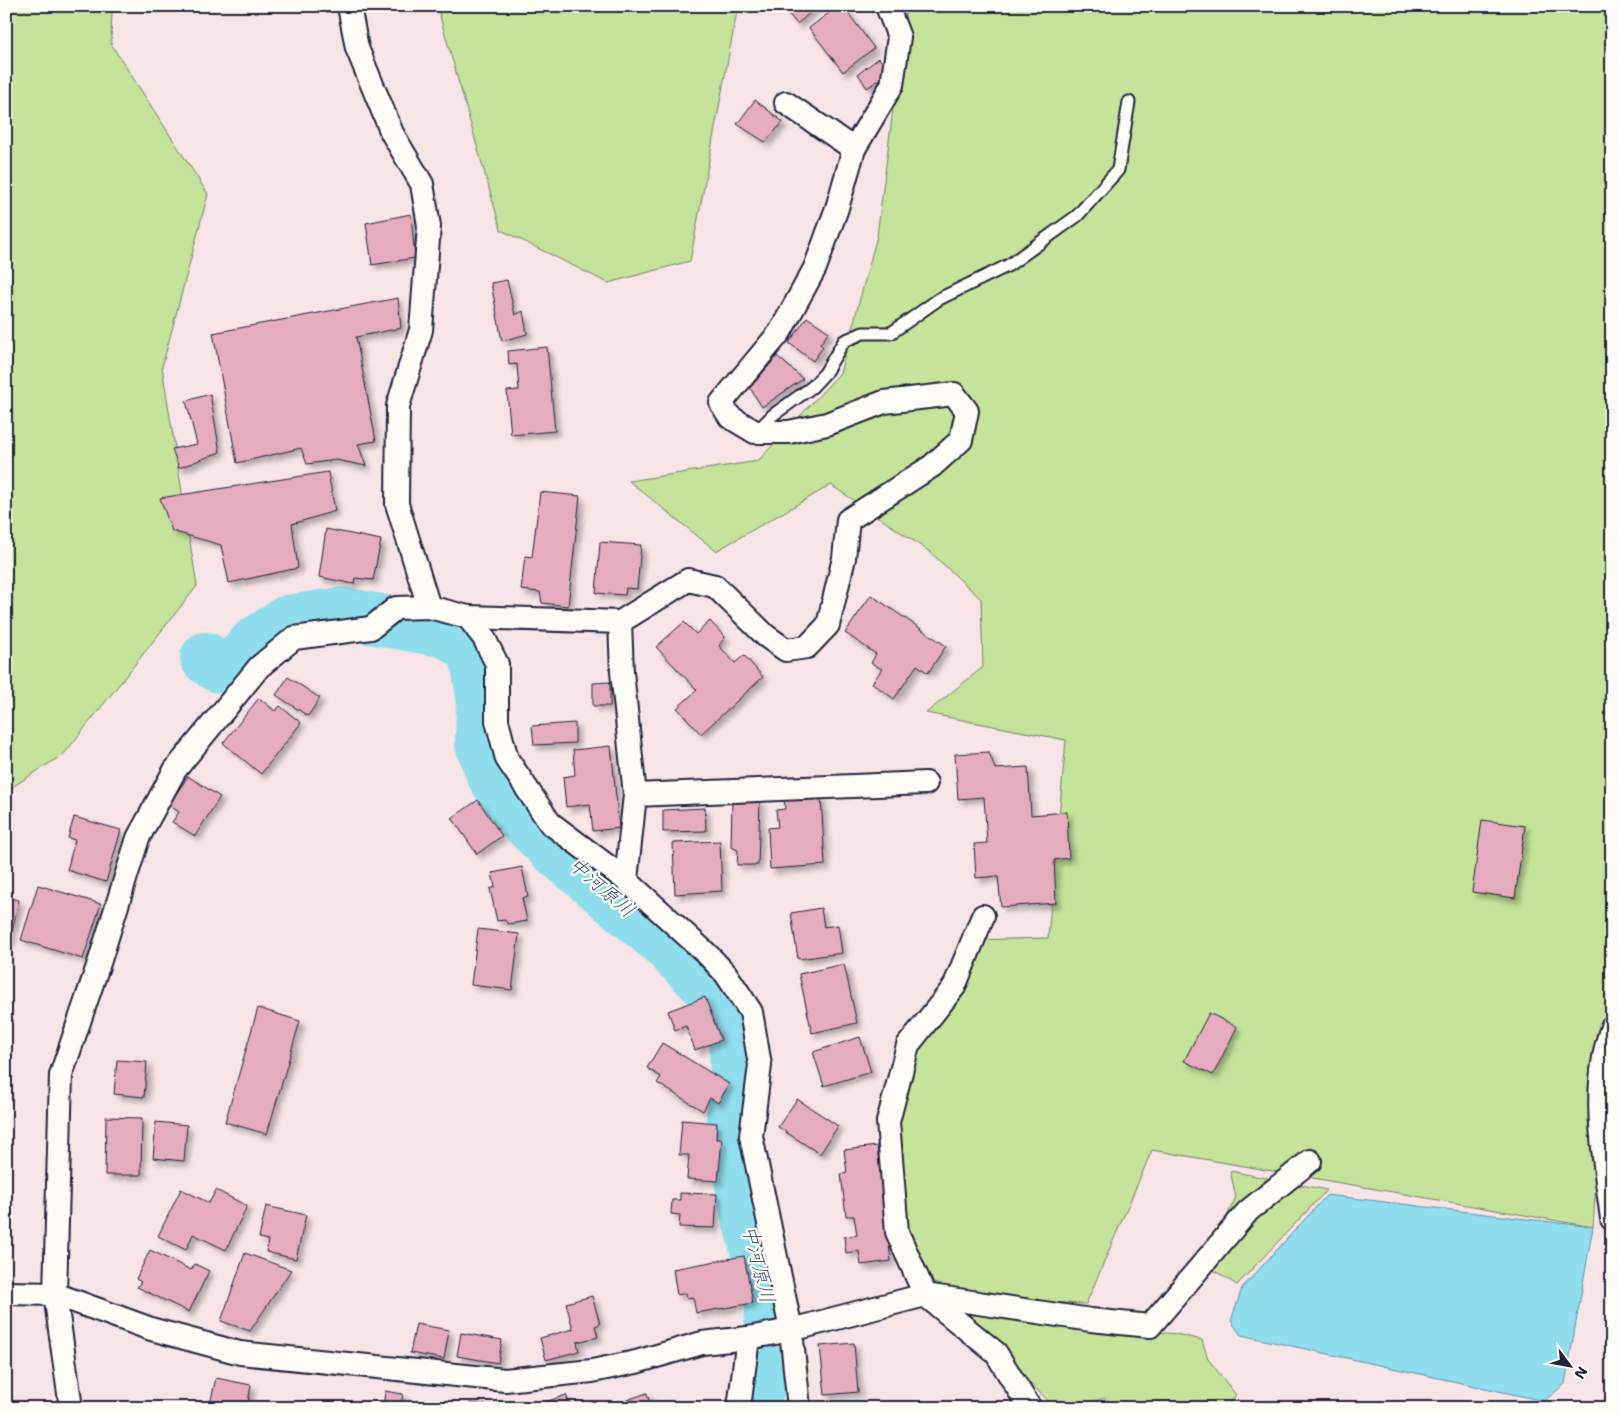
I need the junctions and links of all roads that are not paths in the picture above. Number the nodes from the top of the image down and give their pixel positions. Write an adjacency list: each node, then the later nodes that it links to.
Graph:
1 (349, 6): 7 (street)
2 (887, 6): 5 (street)
3 (786, 102): 5 (street)
4 (1129, 102): 6 (lane)
5 (854, 149): 6 (street)
6 (756, 432): 9 (street)
7 (429, 606): 8 (street); 18 (street)
8 (468, 617): 9 (street); 12 (street)
9 (620, 622): 11 (street)
10 (926, 783): 11 (street)
11 (635, 795): 12 (street)
12 (626, 880): 20 (street)
13 (983, 916): 19 (street)
14 (1612, 1027): 16 (street)
15 (1310, 1161): 19 (street)
16 (1612, 1219)
17 (6, 1293): 18 (street)
18 (55, 1294): 21 (street); 22 (street)
19 (924, 1295): 20 (street); 25 (street)
20 (791, 1330): 21 (street); 24 (street)
21 (748, 1338): 23 (street)
22 (71, 1408)
23 (739, 1408)
24 (800, 1408)
25 (1030, 1408)

